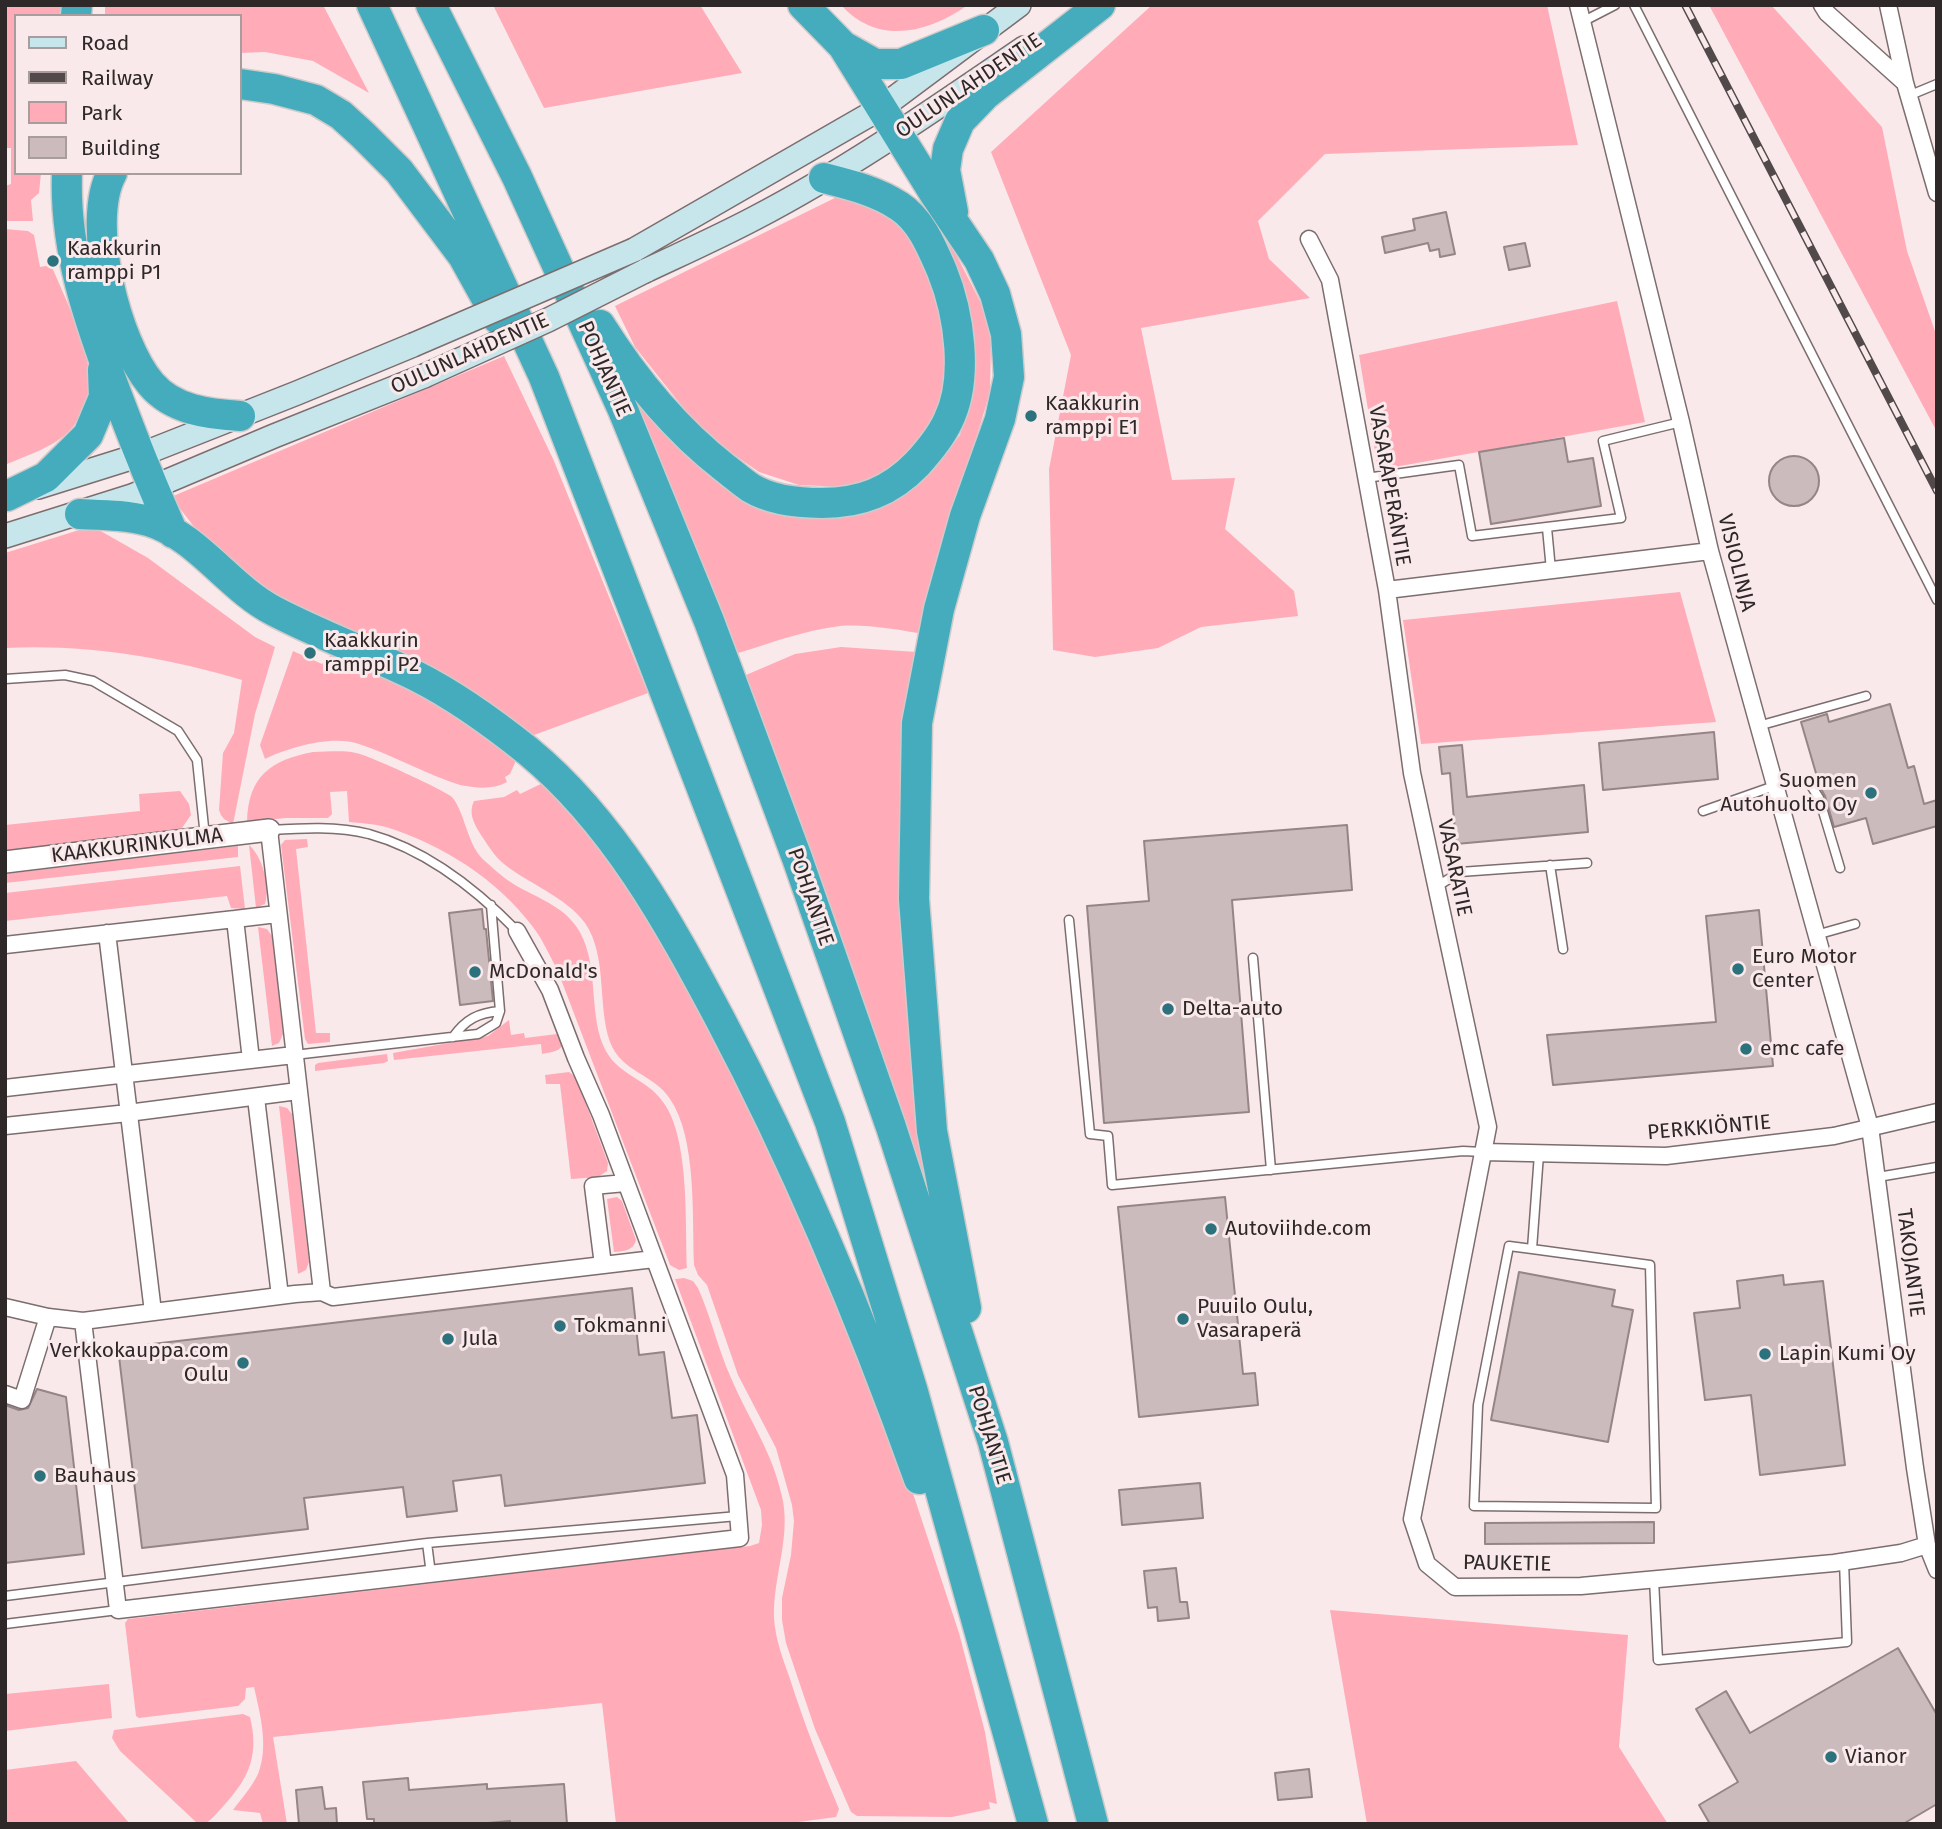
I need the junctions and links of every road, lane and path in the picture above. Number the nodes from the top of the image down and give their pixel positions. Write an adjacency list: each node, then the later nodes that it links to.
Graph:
1 (372, 5): 29 (highway)
2 (431, 5): 21 (highway, POHJANTIE)
3 (803, 5): 13 (highway)
4 (1019, 5): 12 (main road, OULUNLAHDENTIE)
5 (1087, 5): 18 (main road, OULUNLAHDENTIE)
6 (1100, 5): 24 (highway)
7 (1615, 5): 11 (lane)
8 (1634, 5): 41 (lane)
9 (1822, 5): 16 (street)
10 (1888, 5): 16 (street)
11 (1580, 13): 28 (street, VISIOLINJA)
12 (984, 30): 13 (highway); 17 (main road, OULUNLAHDENTIE)
13 (843, 46): 17 (highway)
14 (242, 84): 29 (highway)
15 (1937, 84): 16 (lane)
16 (1907, 89): 23 (street)
17 (881, 108): 18 (highway); 27 (main road, OULUNLAHDENTIE, bridge)
18 (899, 134): 22 (main road, OULUNLAHDENTIE); 24 (highway)
19 (66, 175): 26 (highway)
20 (111, 175): 27 (highway)
21 (517, 177): 22 (highway); 93 (highway, POHJANTIE)
22 (824, 178): 32 (main road, OULUNLAHDENTIE, bridge)
23 (1937, 192)
24 (955, 222): 93 (highway)
25 (1309, 239): 31 (street, VASARAPERÄNTIE)
26 (102, 356): 30 (highway); 33 (highway)
27 (240, 416): 30 (main road, OULUNLAHDENTIE)
28 (1681, 422): 35 (lane); 38 (street, VISIOLINJA)
29 (570, 451): 105 (highway)
30 (140, 455): 32 (highway); 33 (main road, OULUNLAHDENTIE)
31 (1366, 478): 35 (lane); 40 (street, VASARAPERÄNTIE)
32 (153, 488): 34 (main road, OULUNLAHDENTIE); 36 (highway)
33 (6, 497)
34 (80, 514): 36 (highway); 37 (main road, OULUNLAHDENTIE)
35 (1547, 528): 39 (lane)
36 (173, 533): 105 (highway)
37 (5, 536)
38 (1710, 551): 39 (street, VASARAPERÄNTIE); 44 (street, VISIOLINJA)
39 (1551, 570): 40 (street, VASARAPERÄNTIE)
40 (1387, 590): 53 (street, VASARATIE)
41 (1937, 600)
42 (5, 679): 48 (lane)
43 (1866, 696): 44 (lane)
44 (1758, 726): 45 (street, VISIOLINJA)
45 (1775, 788): 46 (lane); 52 (lane); 61 (street, VISIOLINJA)
46 (1703, 811)
47 (269, 830): 48 (street, KAAKKURINKULMA); 54 (lane); 55 (street)
48 (205, 837): 49 (street, KAAKKURINKULMA)
49 (5, 862)
50 (1587, 863): 51 (lane)
51 (1550, 865): 53 (lane); 63 (lane)
52 (1840, 868)
53 (1436, 887): 77 (street, VASARATIE)
54 (489, 904): 59 (lane); 65 (lane)
55 (278, 914): 56 (street); 67 (street)
56 (235, 919): 60 (street); 68 (street)
57 (1069, 920): 80 (lane)
58 (1855, 924): 61 (lane)
59 (517, 931): 82 (street)
60 (107, 933): 62 (street); 69 (street)
61 (1816, 934): 76 (street, VISIOLINJA)
62 (5, 945)
63 (1563, 948)
64 (1253, 958): 80 (lane)
65 (500, 1011): 66 (lane); 66 (lane)
66 (453, 1037): 67 (lane)
67 (294, 1055): 68 (street); 71 (street)
68 (251, 1060): 69 (street)
69 (124, 1075): 70 (street); 74 (street)
70 (5, 1088)
71 (298, 1091): 72 (street); 86 (street)
72 (257, 1098): 74 (street); 87 (street)
73 (1937, 1112): 76 (street, PERKKIÖNTIE)
74 (128, 1113): 75 (street); 89 (street)
75 (5, 1126)
76 (1870, 1127): 78 (street, PERKKIÖNTIE); 81 (street, TAKOJANTIE)
77 (1483, 1152): 78 (street, PERKKIÖNTIE); 80 (lane); 100 (street, PAUKETIE)
78 (1539, 1154): 83 (lane)
79 (1937, 1167): 81 (lane)
80 (1271, 1170)
81 (1878, 1177): 96 (street, TAKOJANTIE)
82 (625, 1183): 84 (street); 85 (street)
83 (1532, 1249): 83 (lane)
84 (654, 1259): 85 (street); 94 (street)
85 (603, 1265): 86 (street)
86 (322, 1292): 87 (street)
87 (280, 1296): 89 (street)
88 (5, 1307): 90 (street)
89 (153, 1312): 91 (street)
90 (48, 1317): 91 (street); 92 (street)
91 (83, 1321): 101 (street)
92 (5, 1394)
93 (993, 1442): 107 (highway, POHJANTIE)
94 (738, 1516): 95 (lane); 99 (street)
95 (427, 1543): 99 (lane); 101 (lane)
96 (1927, 1545): 97 (street, PAUKETIE); 98 (street, TAKOJANTIE)
97 (1844, 1562): 100 (street, PAUKETIE); 100 (lane)
98 (1937, 1570)
99 (431, 1574): 103 (street)
100 (1654, 1579)
101 (115, 1582): 102 (lane); 103 (street)
102 (5, 1596)
103 (118, 1610): 104 (lane)
104 (5, 1625)
105 (1003, 1717): 106 (highway)
106 (1033, 1824)
107 (1093, 1824)

